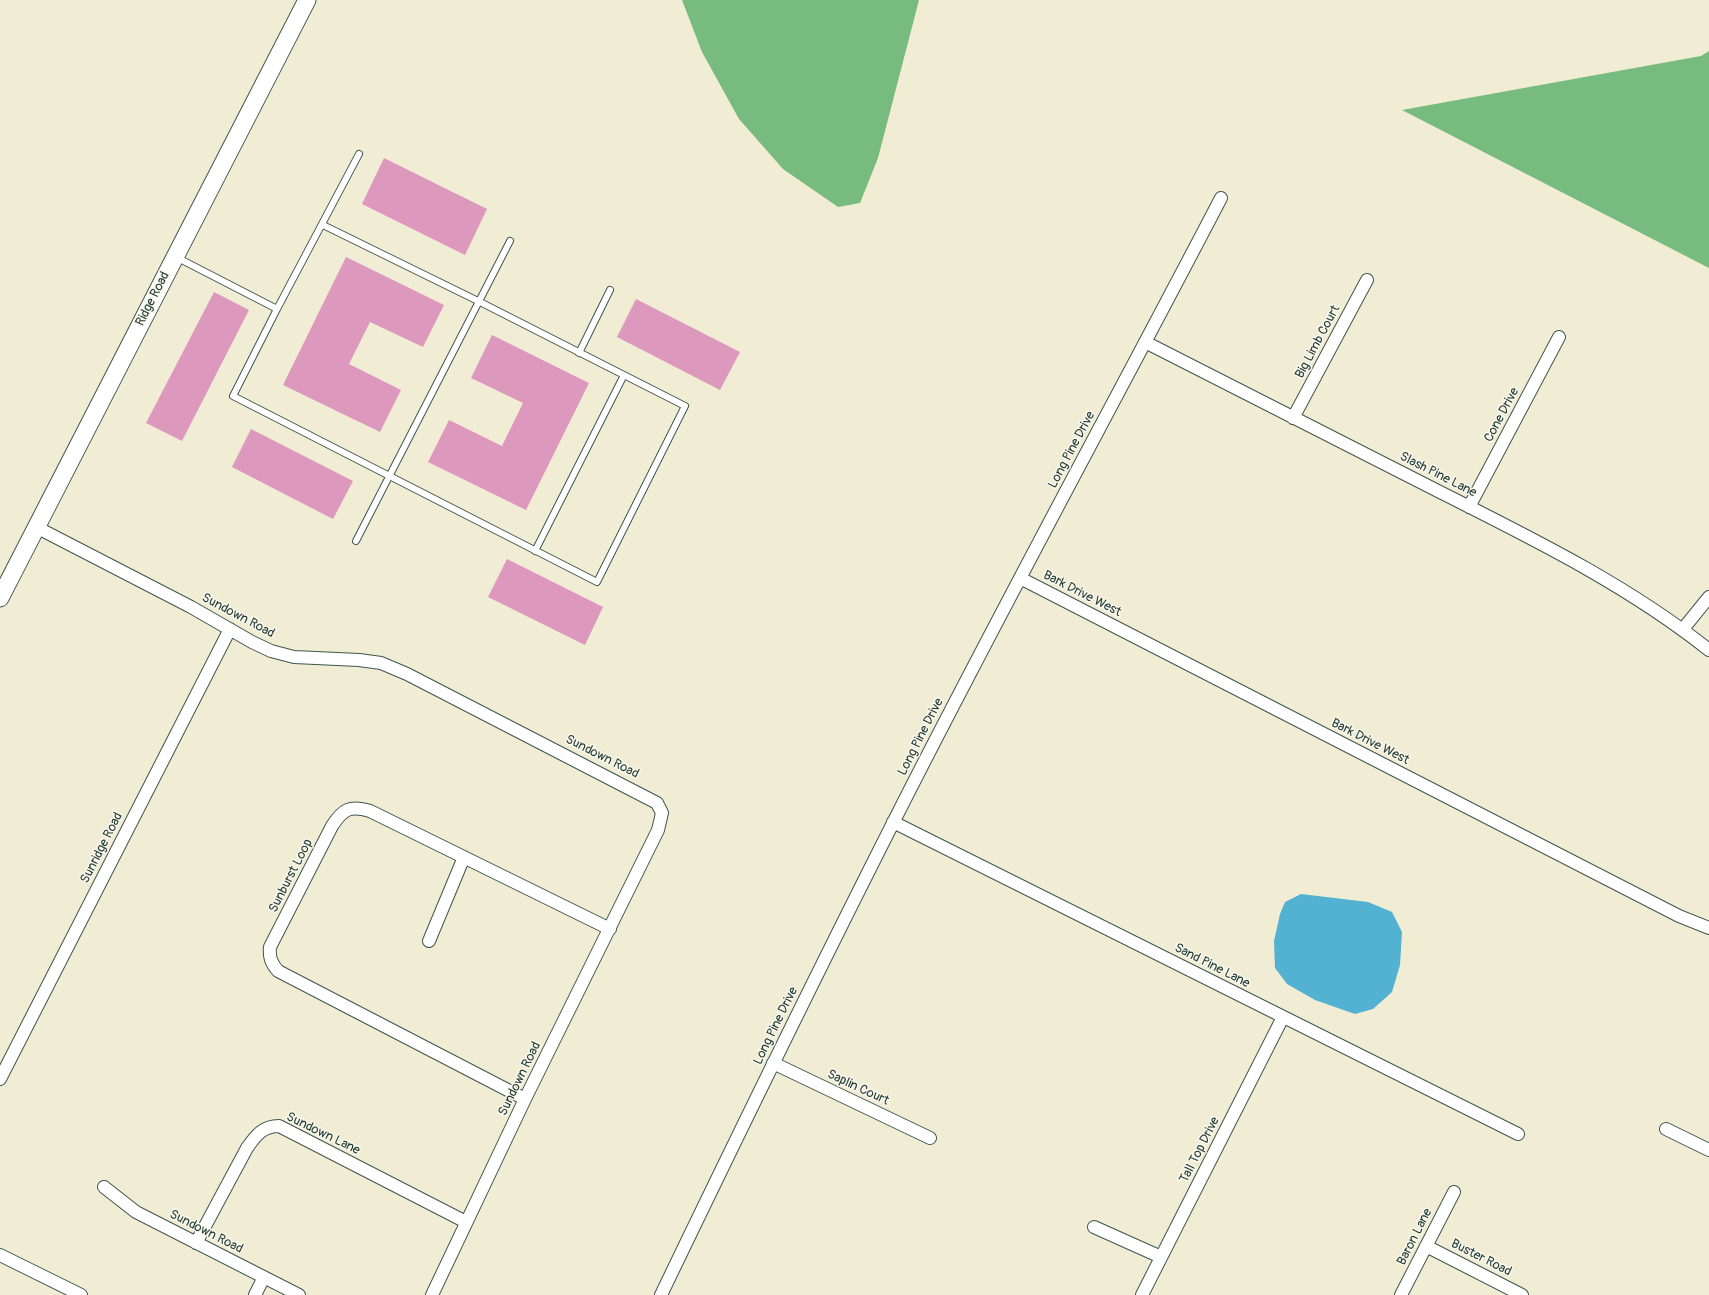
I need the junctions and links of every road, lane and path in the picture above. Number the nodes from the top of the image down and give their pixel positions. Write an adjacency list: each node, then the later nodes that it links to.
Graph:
1 (307, 0): 6 (street, Ridge Road)
2 (359, 154): 4 (lane)
3 (1220, 198): 12 (street, Long Pine Drive)
4 (322, 225): 9 (lane); 10 (lane)
5 (510, 241): 9 (lane)
6 (175, 256): 10 (lane); 18 (street, Ridge Road)
7 (1367, 280): 15 (street, Big Limb Court)
8 (610, 290): 13 (lane)
9 (478, 301): 13 (lane); 16 (lane)
10 (278, 309): 16 (lane)
11 (1559, 337): 17 (street, Cone Drive)
12 (1145, 342): 15 (street, Slash Pine Lane); 21 (street, Long Pine Drive)
13 (579, 353): 14 (lane)
14 (624, 376): 20 (lane); 20 (lane)
15 (1294, 418): 17 (street, Slash Pine Lane)
16 (389, 477): 19 (lane); 20 (lane)
17 (1469, 507): 24 (street, Slash Pine Lane)
18 (36, 527): 23 (street, Ridge Road); 25 (street, Sundown Road)
19 (356, 541)
20 (535, 551)
21 (1020, 578): 27 (street, Long Pine Drive); 29 (street, Bark Drive West)
22 (1709, 597): 24 (street)
23 (0, 598)
24 (1683, 629): 26 (street, Slash Pine Lane)
25 (230, 630): 30 (street, Sundown Road); 34 (street, Sunridge Road)
26 (1709, 650)
27 (893, 822): 32 (street, Sand Pine Lane); 33 (street, Long Pine Drive)
28 (464, 857): 30 (street, Sunburst Loop); 31 (street); 35 (street, Sunburst Loop)
29 (1709, 928)
30 (610, 929): 35 (street, Sundown Road)
31 (429, 941)
32 (1283, 1017): 37 (street, Sand Pine Lane); 47 (street, Tall Top Drive)
33 (773, 1063): 38 (street, Saplin Court); 49 (street, Long Pine Drive)
34 (0, 1079)
35 (525, 1099): 42 (street, Sundown Road)
36 (1666, 1129): 39 (street)
37 (1518, 1134)
38 (930, 1138)
39 (1709, 1150)
40 (104, 1187): 44 (street, Sundown Road)
41 (1454, 1192): 45 (street, Baron Lane)
42 (466, 1222): 44 (street, Sundown Lane); 53 (street, Sundown Road)
43 (1094, 1227): 47 (street)
44 (196, 1243): 48 (street, Sundown Road)
45 (1426, 1246): 55 (street, Baron Lane); 56 (street, Buster Road)
46 (0, 1255): 50 (street)
47 (1161, 1257): 54 (street, Tall Top Drive)
48 (264, 1277): 51 (street); 52 (street, Sundown Road)
49 (665, 1294)
50 (81, 1295)
51 (255, 1295)
52 (299, 1295)
53 (432, 1295)
54 (1142, 1295)
55 (1401, 1295)
56 (1522, 1295)

